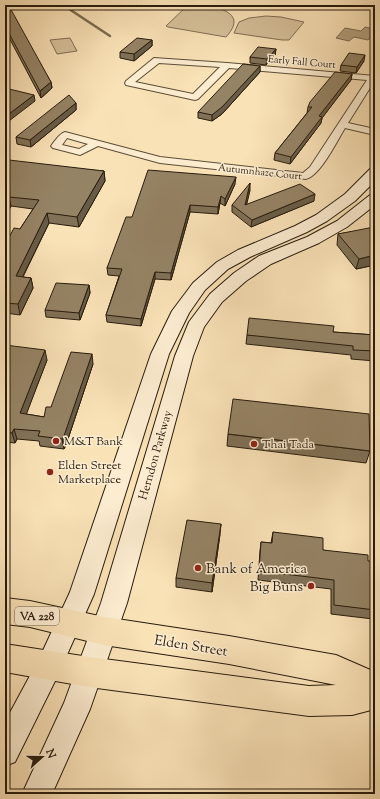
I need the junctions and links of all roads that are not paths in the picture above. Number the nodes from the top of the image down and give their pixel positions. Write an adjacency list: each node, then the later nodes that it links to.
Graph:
1 (227, 65): 1 (street, Early Fall Court); 2 (street, Early Fall Court)
2 (374, 78): 3 (street, Autumnhaze Court)
3 (343, 124): 4 (street); 5 (street, Autumnhaze Court)
4 (375, 132)
5 (97, 143)
6 (375, 172): 9 (main road, Herndon Parkway / VA 228)
7 (375, 198): 10 (main road, Herndon Parkway)
8 (5, 611): 9 (main road, Elden Street / VA 228)
9 (69, 624): 10 (main road, Elden Street); 12 (main road, Herndon Parkway)
10 (104, 632): 13 (main road, Herndon Parkway); 14 (main road, Elden Street)
11 (5, 658): 12 (main road)
12 (49, 666): 13 (main road); 16 (main road, Herndon Parkway)
13 (89, 672): 15 (main road); 17 (main road, Herndon Parkway)
14 (375, 687)
15 (375, 694)
16 (5, 752)
17 (37, 794)

